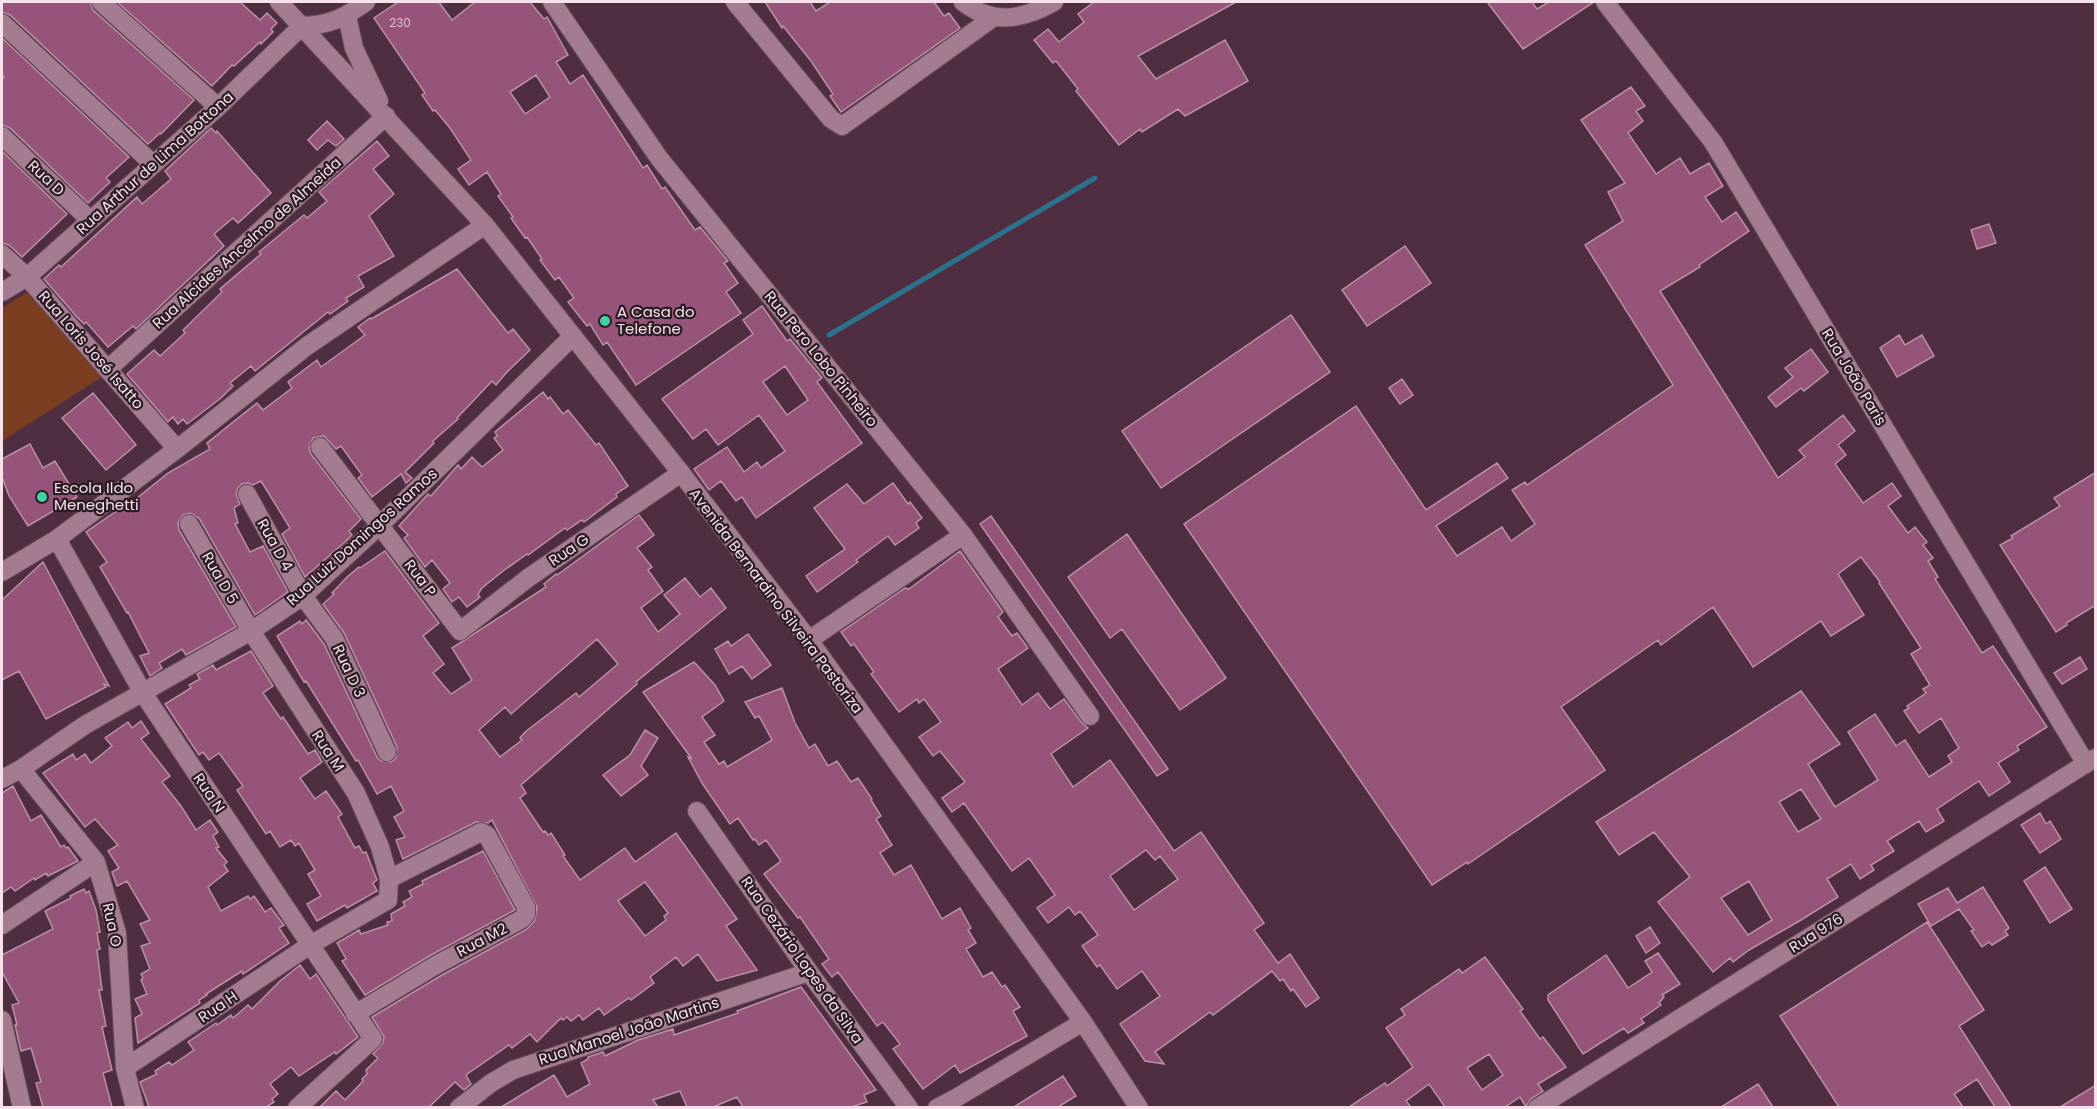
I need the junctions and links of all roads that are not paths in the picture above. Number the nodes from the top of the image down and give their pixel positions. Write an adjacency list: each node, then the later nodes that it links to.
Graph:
1 (101, 2): 13 (street)
2 (279, 2): 12 (street, Avenida Bernardino Silveira Pastoriza)
3 (366, 2): 9 (street)
4 (552, 2): 30 (street, Rua Pero Lobo Pinheiro)
5 (735, 2): 10 (street)
6 (963, 2): 10 (street)
7 (1054, 2): 10 (street)
8 (1605, 2): 40 (street, Rua João Paris)
9 (347, 16): 12 (street); 14 (street, Avenida Bernardino Silveira Pastoriza)
10 (994, 17)
11 (2, 23): 16 (street)
12 (302, 26): 13 (street, Rua Arthur de Lima Bottona); 14 (street, Avenida Bernardino Silveira Pastoriza)
13 (218, 107): 16 (street, Rua Arthur de Lima Bottona)
14 (386, 116): 18 (street, Avenida Bernardino Silveira Pastoriza); 23 (street, Rua Alcides Ancelmo de Almeida)
15 (2, 136): 17 (street, Rua D)
16 (153, 164): 17 (street, Rua Arthur de Lima Bottona)
17 (90, 220): 20 (street, Rua Arthur de Lima Bottona)
18 (485, 225): 22 (street, Avenida Bernardino Silveira Pastoriza); 25 (street)
19 (2, 254): 20 (street, Rua Loris José Isatto)
20 (27, 277): 21 (street, Rua Arthur de Lima Bottona); 23 (street, Rua Loris José Isatto)
21 (2, 292)
22 (573, 336): 26 (street, Avenida Bernardino Silveira Pastoriza); 29 (street, Rua Luiz Domingos Ramos)
23 (108, 369): 25 (street, Rua Loris José Isatto)
24 (320, 447): 29 (street, Rua P)
25 (177, 449): 31 (street)
26 (681, 473): 35 (street, Rua G); 36 (street, Avenida Bernardino Silveira Pastoriza)
27 (247, 494): 33 (street, Rua D 4)
28 (189, 524): 34 (street, Rua D 5)
29 (380, 525): 33 (street, Rua Luiz Domingos Ramos); 35 (street, Rua P)
30 (963, 535): 36 (street); 38 (street, Rua Pero Lobo Pinheiro)
31 (57, 539): 32 (street); 37 (street, Rua N)
32 (2, 572)
33 (303, 596): 34 (street, Rua Luiz Domingos Ramos); 39 (street, Rua D 3)
34 (251, 631): 37 (street, Rua Luiz Domingos Ramos); 45 (street, Rua M)
35 (459, 631)
36 (808, 640): 51 (street, Avenida Bernardino Silveira Pastoriza)
37 (143, 693): 41 (street, Rua Luiz Domingos Ramos); 47 (street, Rua N)
38 (1090, 716)
39 (387, 752)
40 (2091, 761): 60 (street, Rua 976)
41 (21, 769): 42 (street, Rua Luiz Domingos Ramos); 44 (street, Rua O)
42 (2, 779)
43 (697, 811): 48 (street, Rua Cezário Lopes da Silva)
44 (96, 862): 46 (street); 52 (street, Rua O)
45 (390, 879): 47 (street); 49 (street, Rua M2)
46 (2, 925)
47 (310, 945): 49 (street, Rua N); 52 (street, Rua H)
48 (809, 972): 56 (street, Rua Manoel João Martins); 57 (street, Rua Cezário Lopes da Silva)
49 (356, 1014): 55 (street, Rua N)
50 (2, 1020): 53 (street)
51 (1083, 1022): 58 (street); 59 (street, Avenida Bernardino Silveira Pastoriza)
52 (125, 1068): 54 (street, Rua O)
53 (22, 1107)
54 (135, 1107)
55 (297, 1107)
56 (459, 1107)
57 (909, 1107)
58 (938, 1107)
59 (1139, 1107)
60 (1537, 1107)

